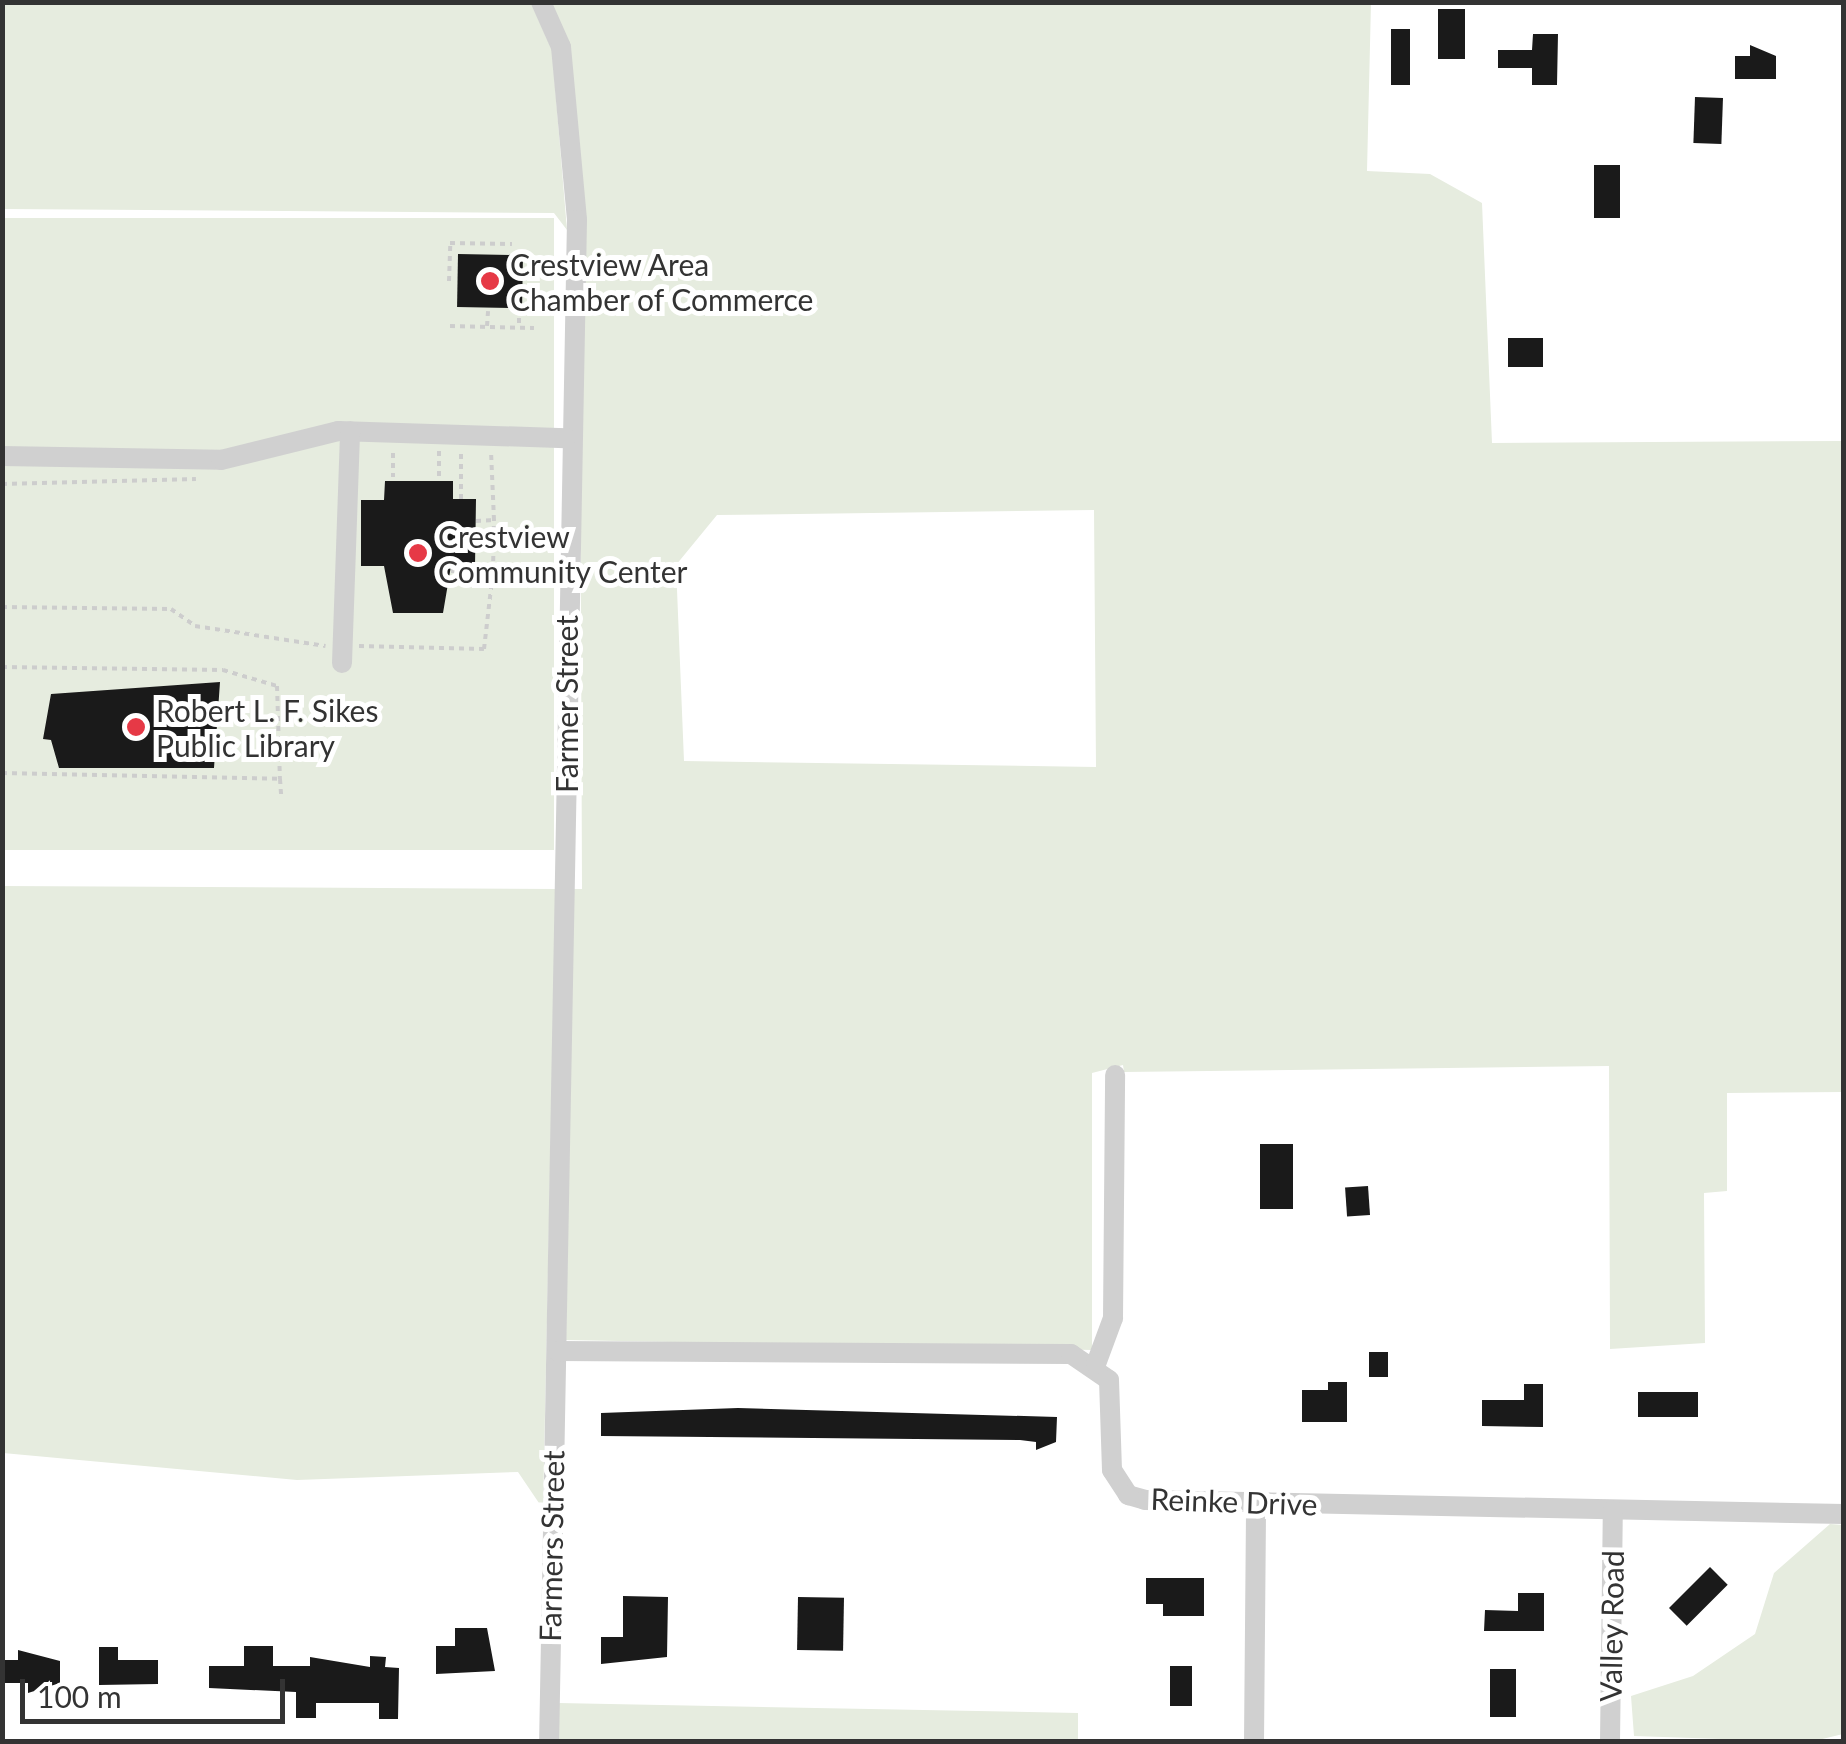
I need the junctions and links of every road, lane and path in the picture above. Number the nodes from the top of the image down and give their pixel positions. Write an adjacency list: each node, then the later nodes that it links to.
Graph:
1 (541, 2): 11 (street, Farmer Street)
2 (512, 244): 3 (path)
3 (449, 280)
4 (520, 308): 8 (path)
5 (488, 311): 7 (path)
6 (450, 326): 7 (path)
7 (488, 326): 8 (path)
8 (520, 328): 9 (path)
9 (534, 328)
10 (350, 431): 11 (street); 16 (street); 23 (street)
11 (566, 438): 30 (street, Farmer Street)
12 (438, 443): 15 (path)
13 (472, 444): 15 (path)
14 (482, 444): 18 (path)
15 (462, 447): 17 (path)
16 (2, 456)
17 (461, 500)
18 (494, 520): 19 (path); 21 (path)
19 (476, 521)
20 (451, 571): 21 (path)
21 (493, 571): 23 (path)
22 (2, 607): 23 (path)
23 (343, 638): 24 (street)
24 (342, 664)
25 (2, 667): 27 (path)
26 (2, 773): 27 (path)
27 (280, 779): 28 (path)
28 (281, 795)
29 (1115, 1075): 31 (street)
30 (557, 1351): 31 (street); 35 (street, Farmers Street)
31 (1096, 1364): 32 (street, Reinke Drive)
32 (1256, 1504): 33 (street, Reinke Drive); 36 (street)
33 (1613, 1510): 34 (street, Reinke Drive); 37 (street, Valley Road)
34 (1844, 1514)
35 (549, 1742)
36 (1254, 1742)
37 (1610, 1742)

